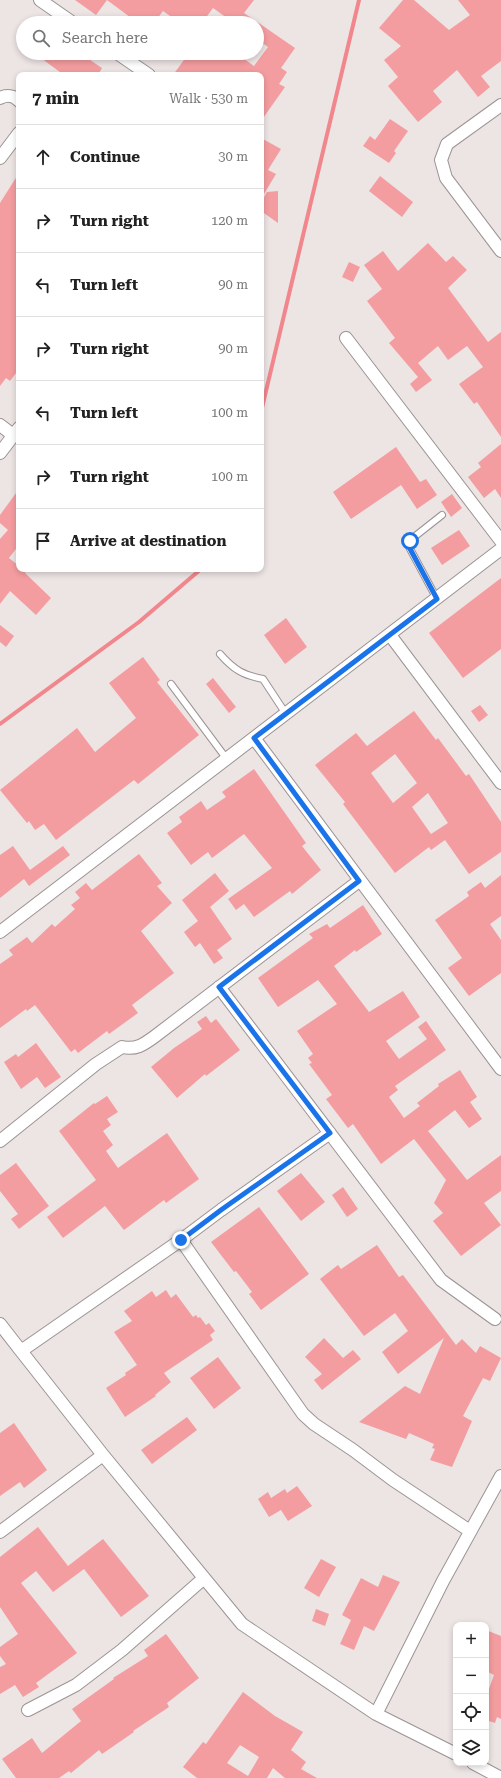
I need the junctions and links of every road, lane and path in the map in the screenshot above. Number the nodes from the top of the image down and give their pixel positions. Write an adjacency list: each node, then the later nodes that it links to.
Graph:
1 (40, 0): 2 (street)
2 (63, 16)
3 (128, 60): 4 (street)
4 (146, 72)
5 (0, 98): 6 (street)
6 (16, 98)
7 (501, 105): 10 (street)
8 (16, 137): 9 (street)
9 (0, 158)
10 (501, 251)
11 (346, 338): 16 (street)
12 (0, 425): 13 (street)
13 (16, 432): 14 (street)
14 (0, 453)
15 (442, 516): 18 (lane)
16 (501, 541)
17 (501, 549): 18 (street)
18 (437, 599): 19 (street)
19 (390, 635): 22 (street); 25 (street)
20 (220, 654): 22 (lane)
21 (171, 684): 24 (lane)
22 (286, 714): 23 (street)
23 (254, 738): 24 (street); 27 (street)
24 (226, 758): 28 (street)
25 (497, 769): 26 (street)
26 (501, 782)
27 (359, 881): 29 (street); 30 (street)
28 (0, 932)
29 (219, 987): 31 (street); 32 (street)
30 (501, 1069)
31 (330, 1133): 33 (street); 34 (street)
32 (0, 1141)
33 (181, 1240): 36 (street); 39 (street)
34 (495, 1319)
35 (0, 1326): 36 (street)
36 (21, 1351): 37 (street)
37 (102, 1455): 40 (street); 41 (street)
38 (501, 1476): 39 (street)
39 (470, 1531): 43 (street)
40 (0, 1532)
41 (203, 1578): 42 (street); 43 (street)
42 (28, 1710)
43 (376, 1714): 44 (street)
44 (453, 1752)
45 (479, 1766): 46 (street)
46 (501, 1778)

